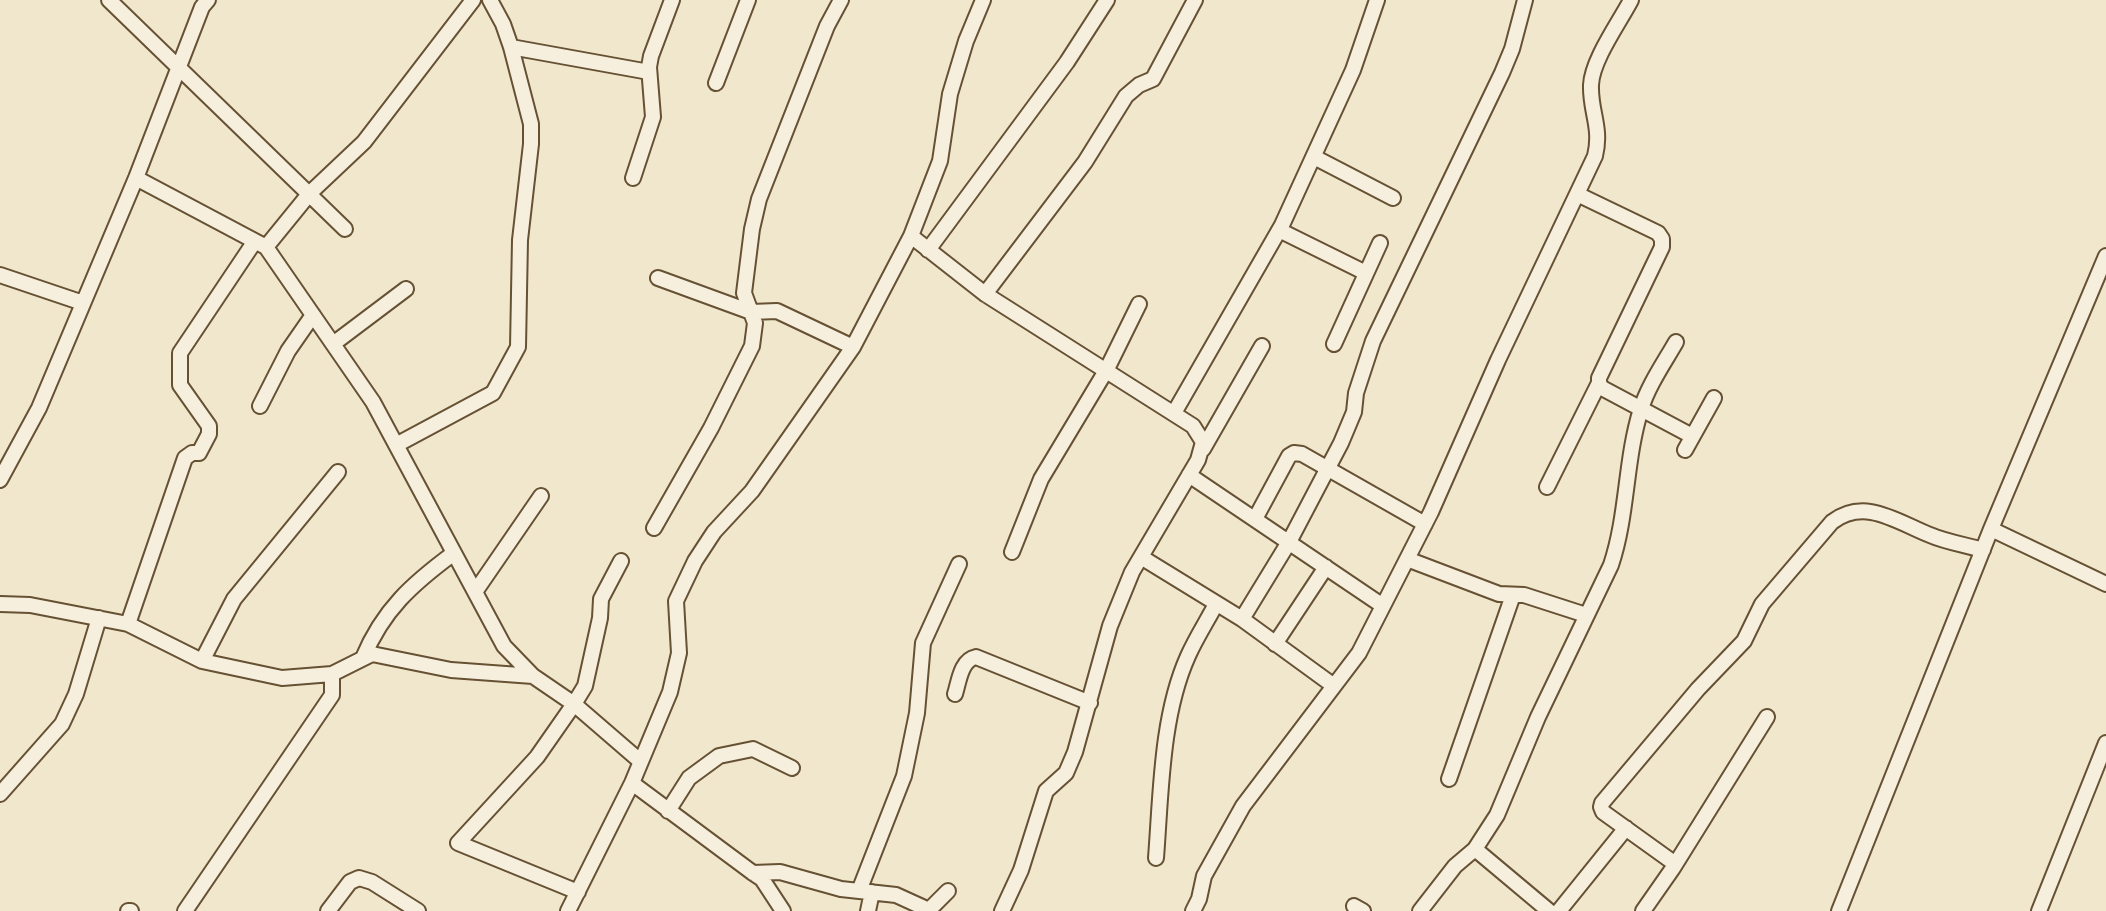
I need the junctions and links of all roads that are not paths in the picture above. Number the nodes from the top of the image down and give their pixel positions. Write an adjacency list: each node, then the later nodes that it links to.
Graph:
1 (109, 0): 15 (street)
2 (208, 0): 15 (street)
3 (473, 0): 21 (street)
4 (490, 0): 14 (street)
5 (672, 0): 16 (street)
6 (748, 0): 17 (street)
7 (841, 0): 38 (street)
8 (983, 0): 26 (street)
9 (1107, 0): 29 (street)
10 (1195, 0): 35 (street)
11 (1377, 0): 18 (street)
12 (1525, 0): 55 (street)
13 (1631, 0): 22 (street)
14 (511, 47): 16 (street); 52 (street)
15 (179, 65): 19 (street); 21 (street)
16 (649, 72): 20 (street)
17 (716, 83)
18 (1314, 157): 23 (street); 25 (street)
19 (135, 178): 28 (street); 36 (street)
20 (634, 178)
21 (310, 193): 24 (street); 28 (street)
22 (1577, 194): 46 (street); 62 (street)
23 (1393, 198)
24 (345, 229)
25 (1279, 230): 31 (street); 50 (street)
26 (911, 236): 29 (street); 44 (street)
27 (1380, 243): 31 (street)
28 (260, 244): 39 (street); 83 (street)
29 (928, 250): 35 (street)
30 (2106, 256): 64 (street)
31 (1366, 273): 42 (street)
32 (0, 275): 36 (street)
33 (658, 278): 38 (street)
34 (406, 289): 41 (street)
35 (985, 294): 45 (street)
36 (83, 303): 58 (street)
37 (1139, 304): 45 (street)
38 (751, 312): 44 (street); 63 (street)
39 (313, 315): 41 (street); 48 (street)
40 (1676, 342): 49 (street)
41 (333, 344): 52 (street)
42 (1334, 344)
43 (1262, 346): 53 (street)
44 (853, 347): 95 (street)
45 (1107, 369): 50 (street); 67 (street)
46 (1599, 383): 49 (street); 59 (street)
47 (1714, 398): 51 (street)
48 (260, 406)
49 (1641, 409): 51 (street); 80 (street)
50 (1174, 412): 53 (street)
51 (1692, 436): 54 (street)
52 (396, 445): 68 (street)
53 (1202, 450): 57 (street)
54 (1685, 450)
55 (1327, 470): 61 (street); 62 (street); 65 (street)
56 (338, 472): 86 (street)
57 (1189, 475): 61 (street); 69 (street)
58 (0, 480)
59 (1547, 487)
60 (541, 496): 75 (street)
61 (1255, 519): 65 (street)
62 (1425, 524): 70 (street)
63 (654, 528)
64 (1992, 529): 66 (street); 74 (street)
65 (1289, 542): 73 (street); 82 (street)
66 (1983, 550): 101 (street); 121 (street)
67 (1012, 552)
68 (454, 553): 75 (street); 85 (street)
69 (1141, 557): 78 (street); 92 (street)
70 (1407, 559): 76 (street); 79 (street)
71 (621, 561): 91 (street)
72 (959, 564): 108 (street)
73 (1326, 567): 79 (street); 84 (street)
74 (2106, 584)
75 (475, 592): 88 (street)
76 (1513, 595): 80 (street); 97 (street)
77 (0, 604): 81 (street)
78 (1216, 604): 82 (street); 103 (street)
79 (1383, 606): 89 (street)
80 (1586, 615): 102 (street)
81 (99, 618): 83 (street); 99 (street)
82 (1242, 620): 84 (street)
83 (128, 624): 86 (street)
84 (1275, 644): 89 (street)
85 (363, 658): 87 (street); 88 (street)
86 (202, 661): 87 (street)
87 (332, 674): 109 (street)
88 (533, 676): 91 (street)
89 (1334, 686): 116 (street)
90 (955, 694): 92 (street)
91 (574, 704): 95 (street); 107 (street)
92 (1090, 704): 115 (street)
93 (1767, 717): 104 (street)
94 (2106, 743): 122 (street)
95 (640, 761): 98 (street)
96 (792, 768): 100 (street)
97 (1449, 779)
98 (632, 783): 100 (street); 107 (street)
99 (0, 794)
100 (668, 811): 105 (street)
101 (1626, 828): 104 (street); 119 (street)
102 (1475, 849): 117 (street); 118 (street)
103 (1157, 858)
104 (1674, 868): 120 (street)
105 (753, 873): 108 (street); 113 (street)
106 (948, 891): 108 (street)
107 (578, 892): 112 (street)
108 (866, 892): 114 (street)
109 (185, 911)
110 (328, 911): 111 (street)
111 (418, 911)
112 (568, 911)
113 (783, 911)
114 (867, 911)
115 (1002, 911)
116 (1193, 911)
117 (1420, 911)
118 (1549, 911)
119 (1559, 911)
120 (1643, 911)
121 (1839, 911)
122 (2039, 911)

